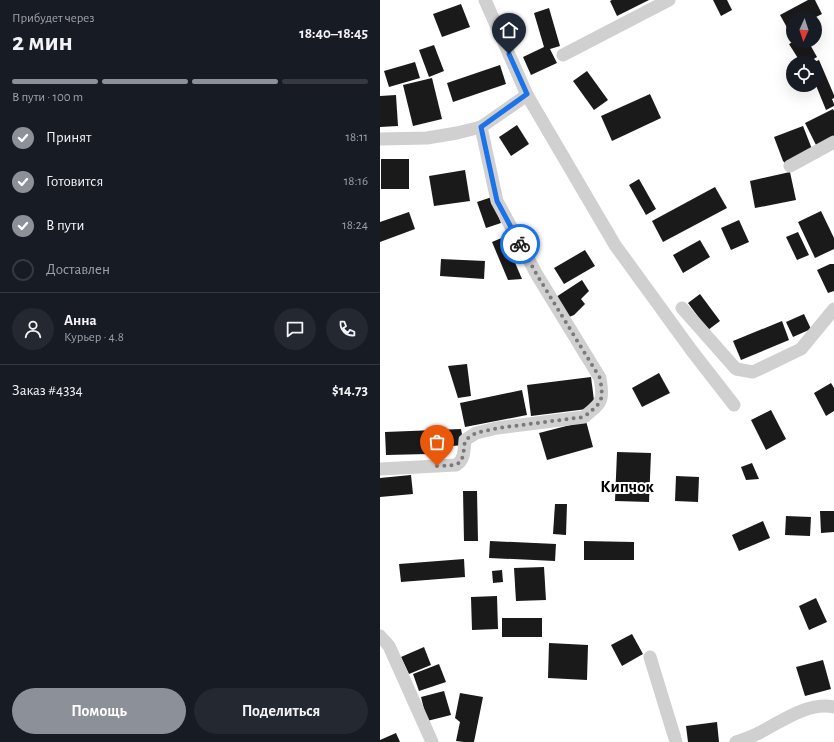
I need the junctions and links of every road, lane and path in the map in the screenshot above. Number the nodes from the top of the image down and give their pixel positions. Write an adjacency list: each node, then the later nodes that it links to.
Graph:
1 (485, 0): 4 (street)
2 (669, 0): 3 (street)
3 (563, 55)
4 (527, 94): 5 (street); 11 (street)
5 (481, 127): 6 (street); 12 (street)
6 (380, 139)
7 (834, 142): 8 (street)
8 (790, 166)
9 (682, 308): 10 (street)
10 (834, 308)
11 (734, 405)
12 (380, 469)
13 (380, 636): 16 (street)
14 (650, 657): 17 (street)
15 (834, 707): 18 (street)
16 (432, 742)
17 (676, 742)
18 (736, 742)

